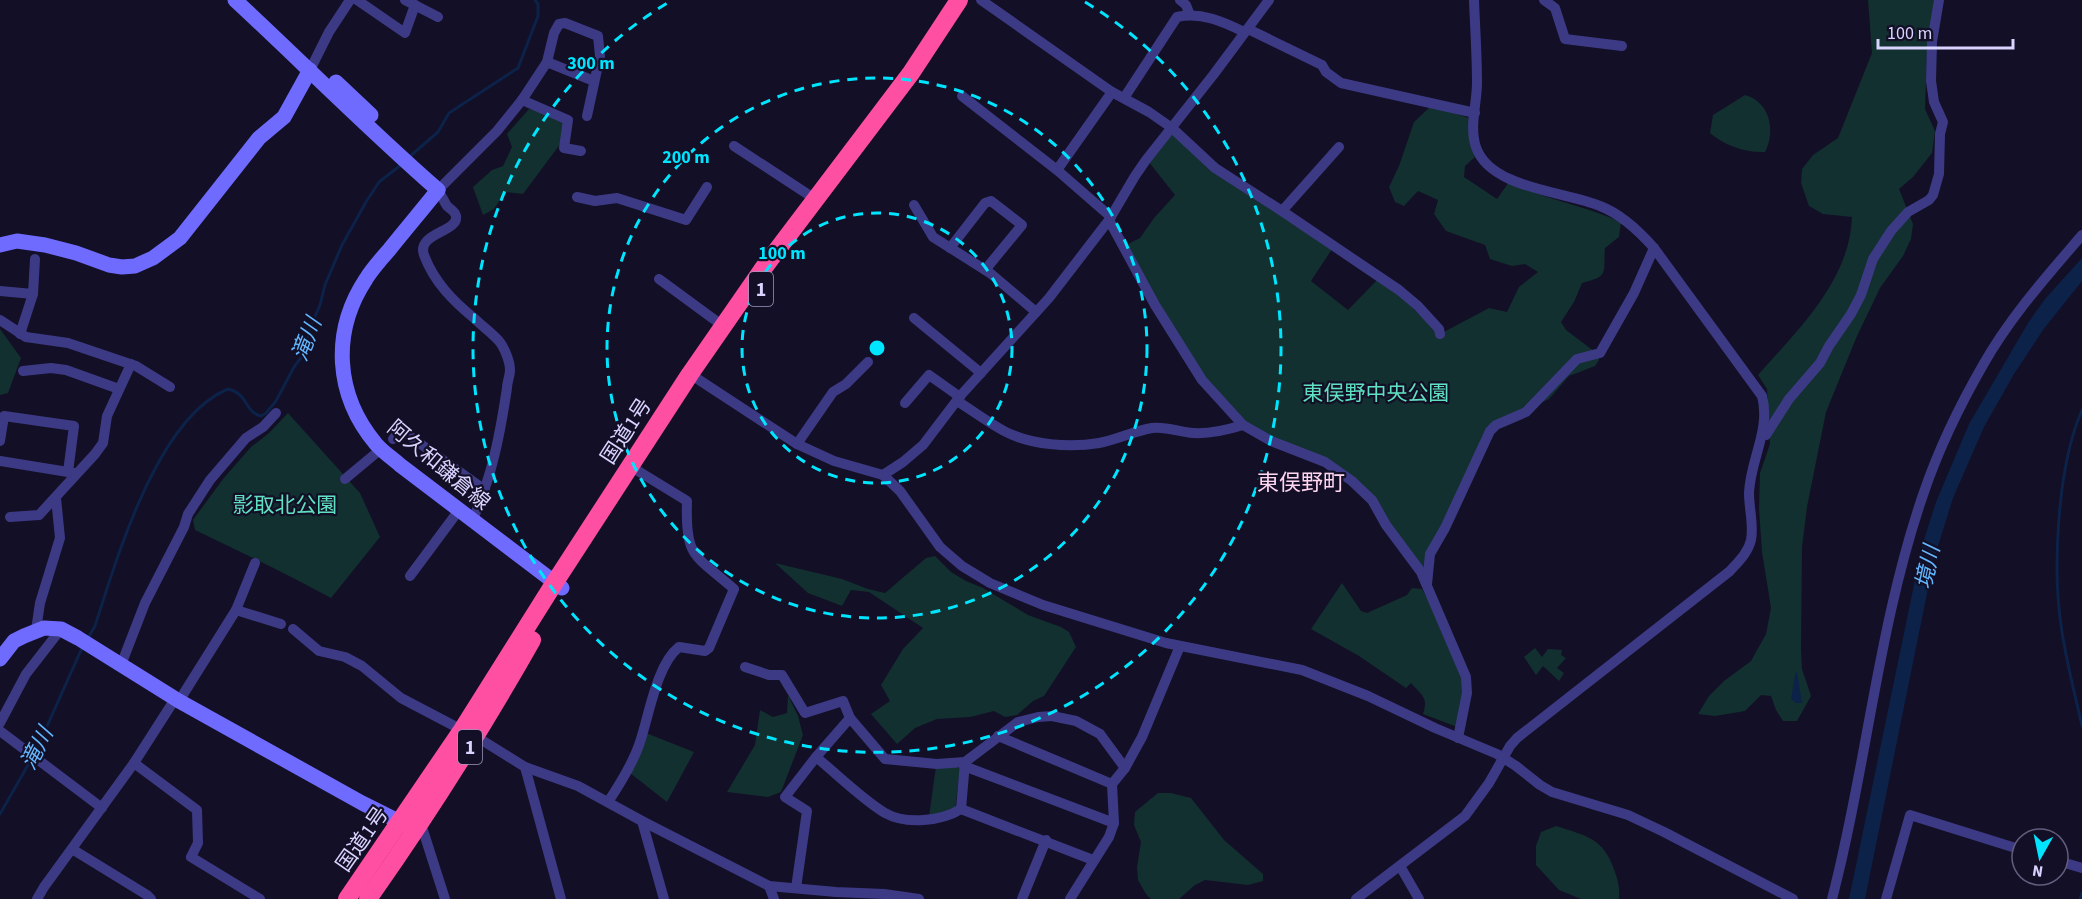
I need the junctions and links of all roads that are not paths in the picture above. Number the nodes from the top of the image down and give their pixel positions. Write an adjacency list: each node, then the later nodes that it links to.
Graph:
1 (235, 0): 19 (main road)
2 (250, 0): 19 (main road)
3 (350, 0): 19 (street)
4 (357, 0): 13 (street)
5 (959, 0): 35 (highway, 国道1号 / 1)
6 (973, 0): 58 (highway, 国道1号 / 1)
7 (981, 0): 21 (street)
8 (1180, 0): 14 (street)
9 (1269, 0): 16 (street)
10 (1474, 0): 25 (street)
11 (1544, 0): 17 (street)
12 (1939, 0): 68 (street)
13 (410, 3): 15 (street)
14 (1190, 15): 16 (street); 23 (street)
15 (438, 17)
16 (1246, 30): 25 (street); 27 (street)
17 (1622, 46)
18 (547, 62): 20 (street); 20 (street); 24 (street)
19 (312, 65): 33 (main road); 40 (main road)
20 (594, 81): 26 (street)
21 (1112, 92): 23 (street); 31 (street)
22 (962, 96): 31 (street)
23 (1124, 98): 27 (street)
24 (522, 100): 30 (street); 33 (street)
25 (1475, 113): 42 (street)
26 (587, 116)
27 (1172, 128): 37 (street); 38 (street)
28 (734, 146): 35 (street)
29 (1339, 147): 37 (street)
30 (581, 151)
31 (1056, 170): 38 (street)
32 (707, 187): 34 (street)
33 (438, 190): 66 (main road, 阿久和鎌倉線); 74 (street)
34 (577, 197)
35 (815, 199): 51 (highway, 国道1号 / 1)
36 (914, 205): 41 (street)
37 (1282, 211): 53 (street)
38 (1110, 218): 48 (street); 64 (street)
39 (2082, 235): 134 (street)
40 (0, 244)
41 (950, 248): 44 (street); 44 (street)
42 (1653, 248): 68 (street); 81 (street)
43 (35, 259): 47 (street)
44 (985, 270): 48 (street)
45 (659, 279): 51 (street)
46 (0, 291): 47 (street)
47 (33, 294): 52 (street)
48 (1036, 312): 57 (street)
49 (914, 318): 57 (street)
50 (0, 320): 52 (street)
51 (723, 326): 58 (highway, 国道1号 / 1)
52 (20, 334): 55 (street)
53 (1440, 334)
54 (868, 362): 67 (street)
55 (131, 364): 59 (street); 60 (street)
56 (23, 371): 60 (street)
57 (981, 373): 61 (street)
58 (694, 377): 67 (street); 70 (highway, 国道1号 / 1); 82 (highway, 国道1号 / 1)
59 (170, 387)
60 (118, 389): 71 (street)
61 (959, 399): 62 (street); 64 (street); 72 (street)
62 (905, 404)
63 (276, 413): 90 (street)
64 (1243, 425): 81 (street)
65 (0, 441): 71 (street)
66 (387, 444): 73 (street); 74 (street); 76 (main road, 阿久和鎌倉線)
67 (797, 444): 72 (street)
68 (1756, 456): 100 (street)
69 (0, 461): 71 (street)
70 (638, 471): 82 (highway, 国道1号 / 1); 106 (street)
71 (73, 472): 75 (street)
72 (883, 475): 88 (street)
73 (345, 479)
74 (485, 490): 78 (street)
75 (56, 498): 77 (street); 87 (street)
76 (459, 510): 78 (main road, 阿久和鎌倉線); 80 (street)
77 (10, 517)
78 (472, 521): 82 (main road, 阿久和鎌倉線)
79 (255, 563): 83 (street)
80 (410, 576)
81 (1427, 584): 98 (street)
82 (558, 585): 96 (highway, 国道1号 / 1)
83 (236, 610): 84 (street); 92 (street)
84 (281, 624)
85 (61, 629): 87 (main road); 90 (main road); 94 (street)
86 (293, 629): 96 (street)
87 (36, 630): 89 (main road)
88 (1180, 646): 98 (street); 104 (street)
89 (0, 659)
90 (121, 666): 92 (main road)
91 (745, 667): 93 (street)
92 (177, 700): 101 (street); 111 (main road)
93 (850, 718): 99 (street); 102 (street)
94 (0, 723)
95 (0, 731): 107 (street)
96 (467, 732): 103 (street); 111 (highway, 国道1号 / 1)
97 (998, 736): 102 (street); 104 (street); 105 (street)
98 (1458, 738): 100 (street)
99 (816, 757): 108 (street); 118 (street)
100 (1502, 758): 116 (street); 133 (street)
101 (134, 763): 107 (street); 121 (street)
102 (965, 764): 108 (street); 110 (street)
103 (525, 767): 106 (street); 125 (street)
104 (1125, 768): 105 (street)
105 (1112, 784): 110 (street)
106 (608, 802): 109 (street)
107 (102, 808): 114 (street)
108 (961, 808): 112 (street)
109 (642, 821): 117 (street); 126 (street)
110 (1114, 823): 115 (street)
111 (413, 826): 122 (highway, 国道1号 / 1); 123 (highway, 国道1号 / 1); 124 (street)
112 (1046, 840): 115 (street); 129 (street)
113 (2010, 846): 135 (street)
114 (72, 849): 119 (street); 120 (street)
115 (1093, 860): 130 (street)
116 (1400, 866): 131 (street); 132 (street)
117 (769, 886): 118 (street); 127 (street)
118 (796, 888): 128 (street)
119 (37, 899)
120 (151, 899)
121 (260, 899)
122 (347, 899)
123 (368, 899)
124 (445, 899)
125 (561, 899)
126 (664, 899)
127 (774, 899)
128 (919, 899)
129 (1022, 899)
130 (1070, 899)
131 (1356, 899)
132 (1419, 899)
133 (1793, 899)
134 (1832, 899)
135 (1886, 899)

